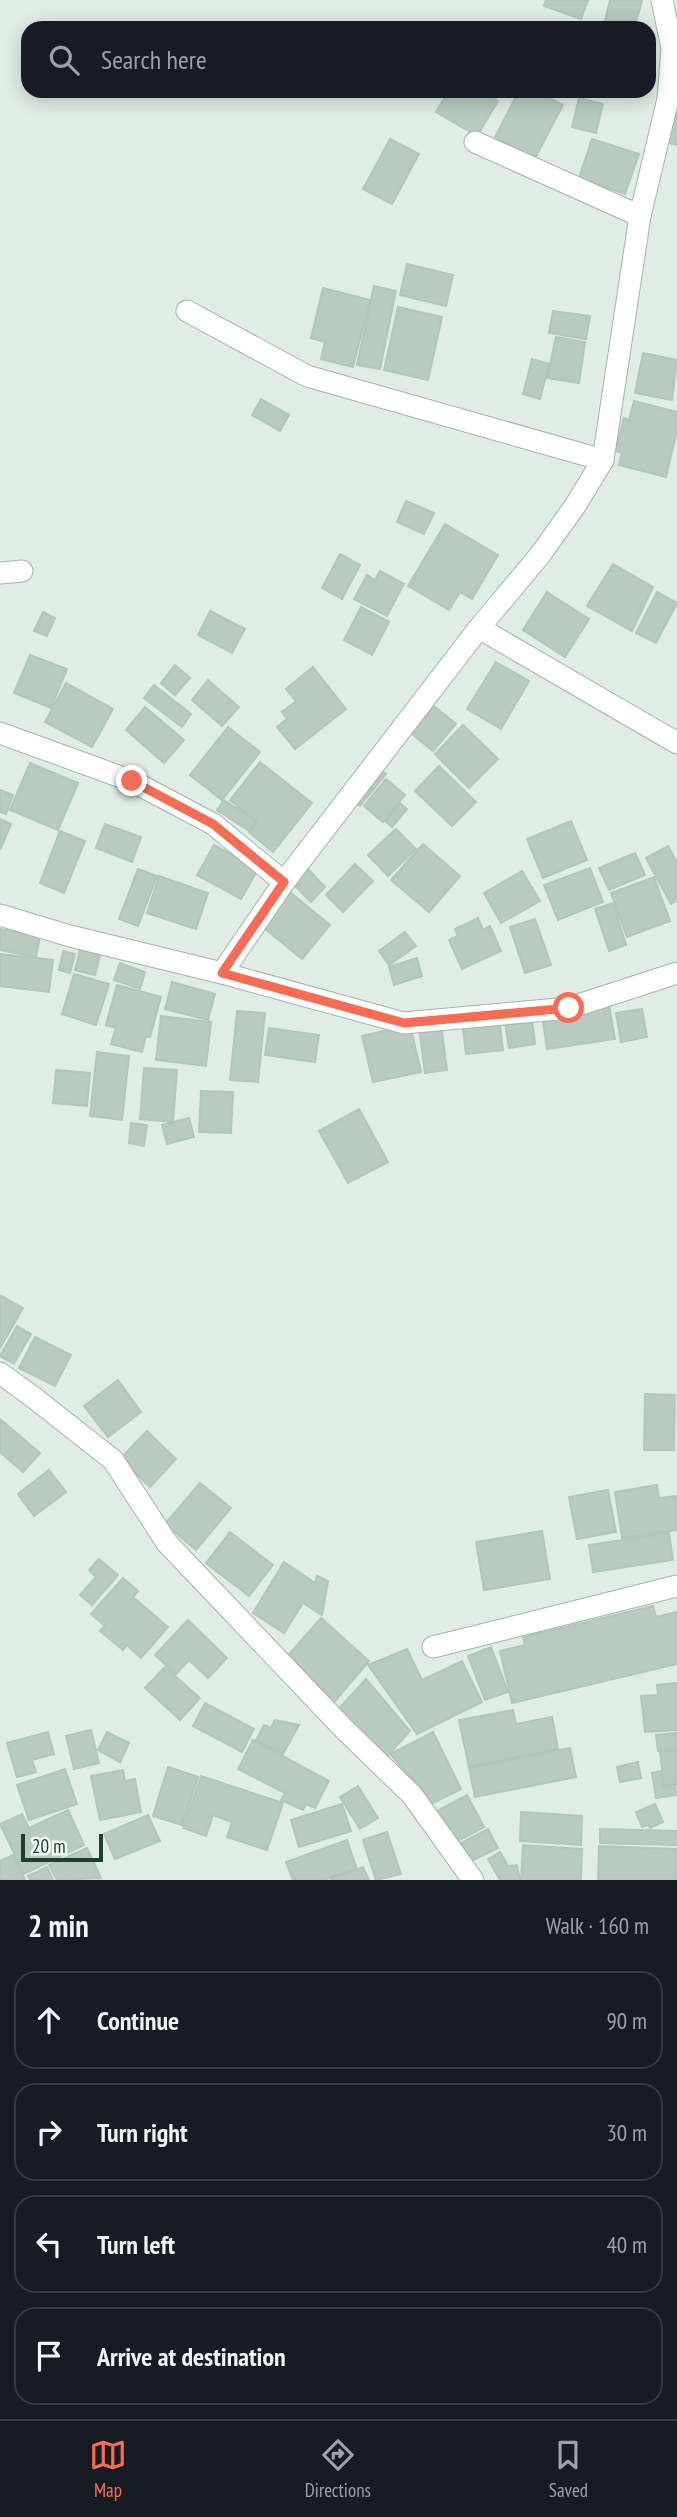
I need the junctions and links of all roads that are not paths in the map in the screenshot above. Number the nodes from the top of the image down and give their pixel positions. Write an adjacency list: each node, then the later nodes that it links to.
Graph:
1 (662, 0): 3 (street)
2 (475, 142): 3 (street)
3 (640, 216): 5 (street)
4 (187, 311): 5 (street)
5 (603, 460): 8 (street)
6 (22, 570): 7 (street)
7 (0, 573)
8 (479, 628): 10 (street); 11 (street)
9 (0, 733): 11 (street)
10 (677, 743)
11 (284, 882): 13 (street)
12 (0, 915): 13 (street)
13 (222, 973): 14 (street)
14 (677, 973)
15 (0, 1373): 18 (street)
16 (677, 1586): 17 (street)
17 (433, 1647)
18 (472, 1880)

